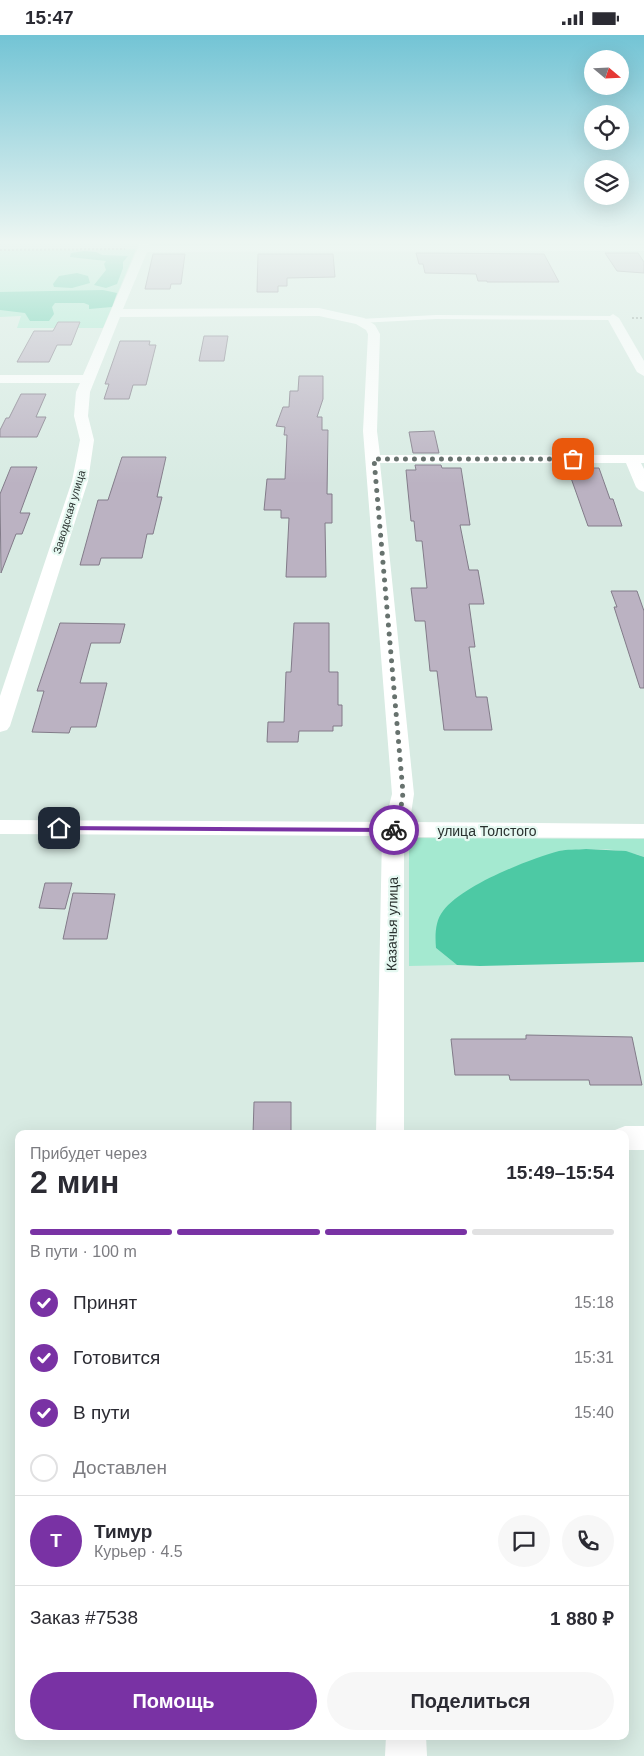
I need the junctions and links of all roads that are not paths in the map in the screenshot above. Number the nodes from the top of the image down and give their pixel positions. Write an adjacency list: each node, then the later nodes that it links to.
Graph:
1 (112, 323): 9 (street, Заводская улица)
2 (359, 323): 6 (street)
3 (385, 323): 6 (lane)
4 (389, 323): 6 (lane)
5 (617, 323): 7 (street)
6 (368, 327): 10 (street, Казачья улица)
7 (644, 372)
8 (0, 379): 9 (street)
9 (88, 379): 13 (street, Заводская улица)
10 (374, 459): 11 (street); 15 (street, Казачья улица)
11 (638, 459): 12 (street)
12 (644, 487)
13 (0, 727)
14 (0, 827): 15 (street, улица Толстого)
15 (393, 831): 16 (street, улица Толстого); 17 (street, Казачья улица)
16 (644, 831)
17 (390, 1130)
18 (629, 1138): 19 (street)
19 (644, 1138)
20 (406, 1740): 21 (street)
21 (406, 1756)

